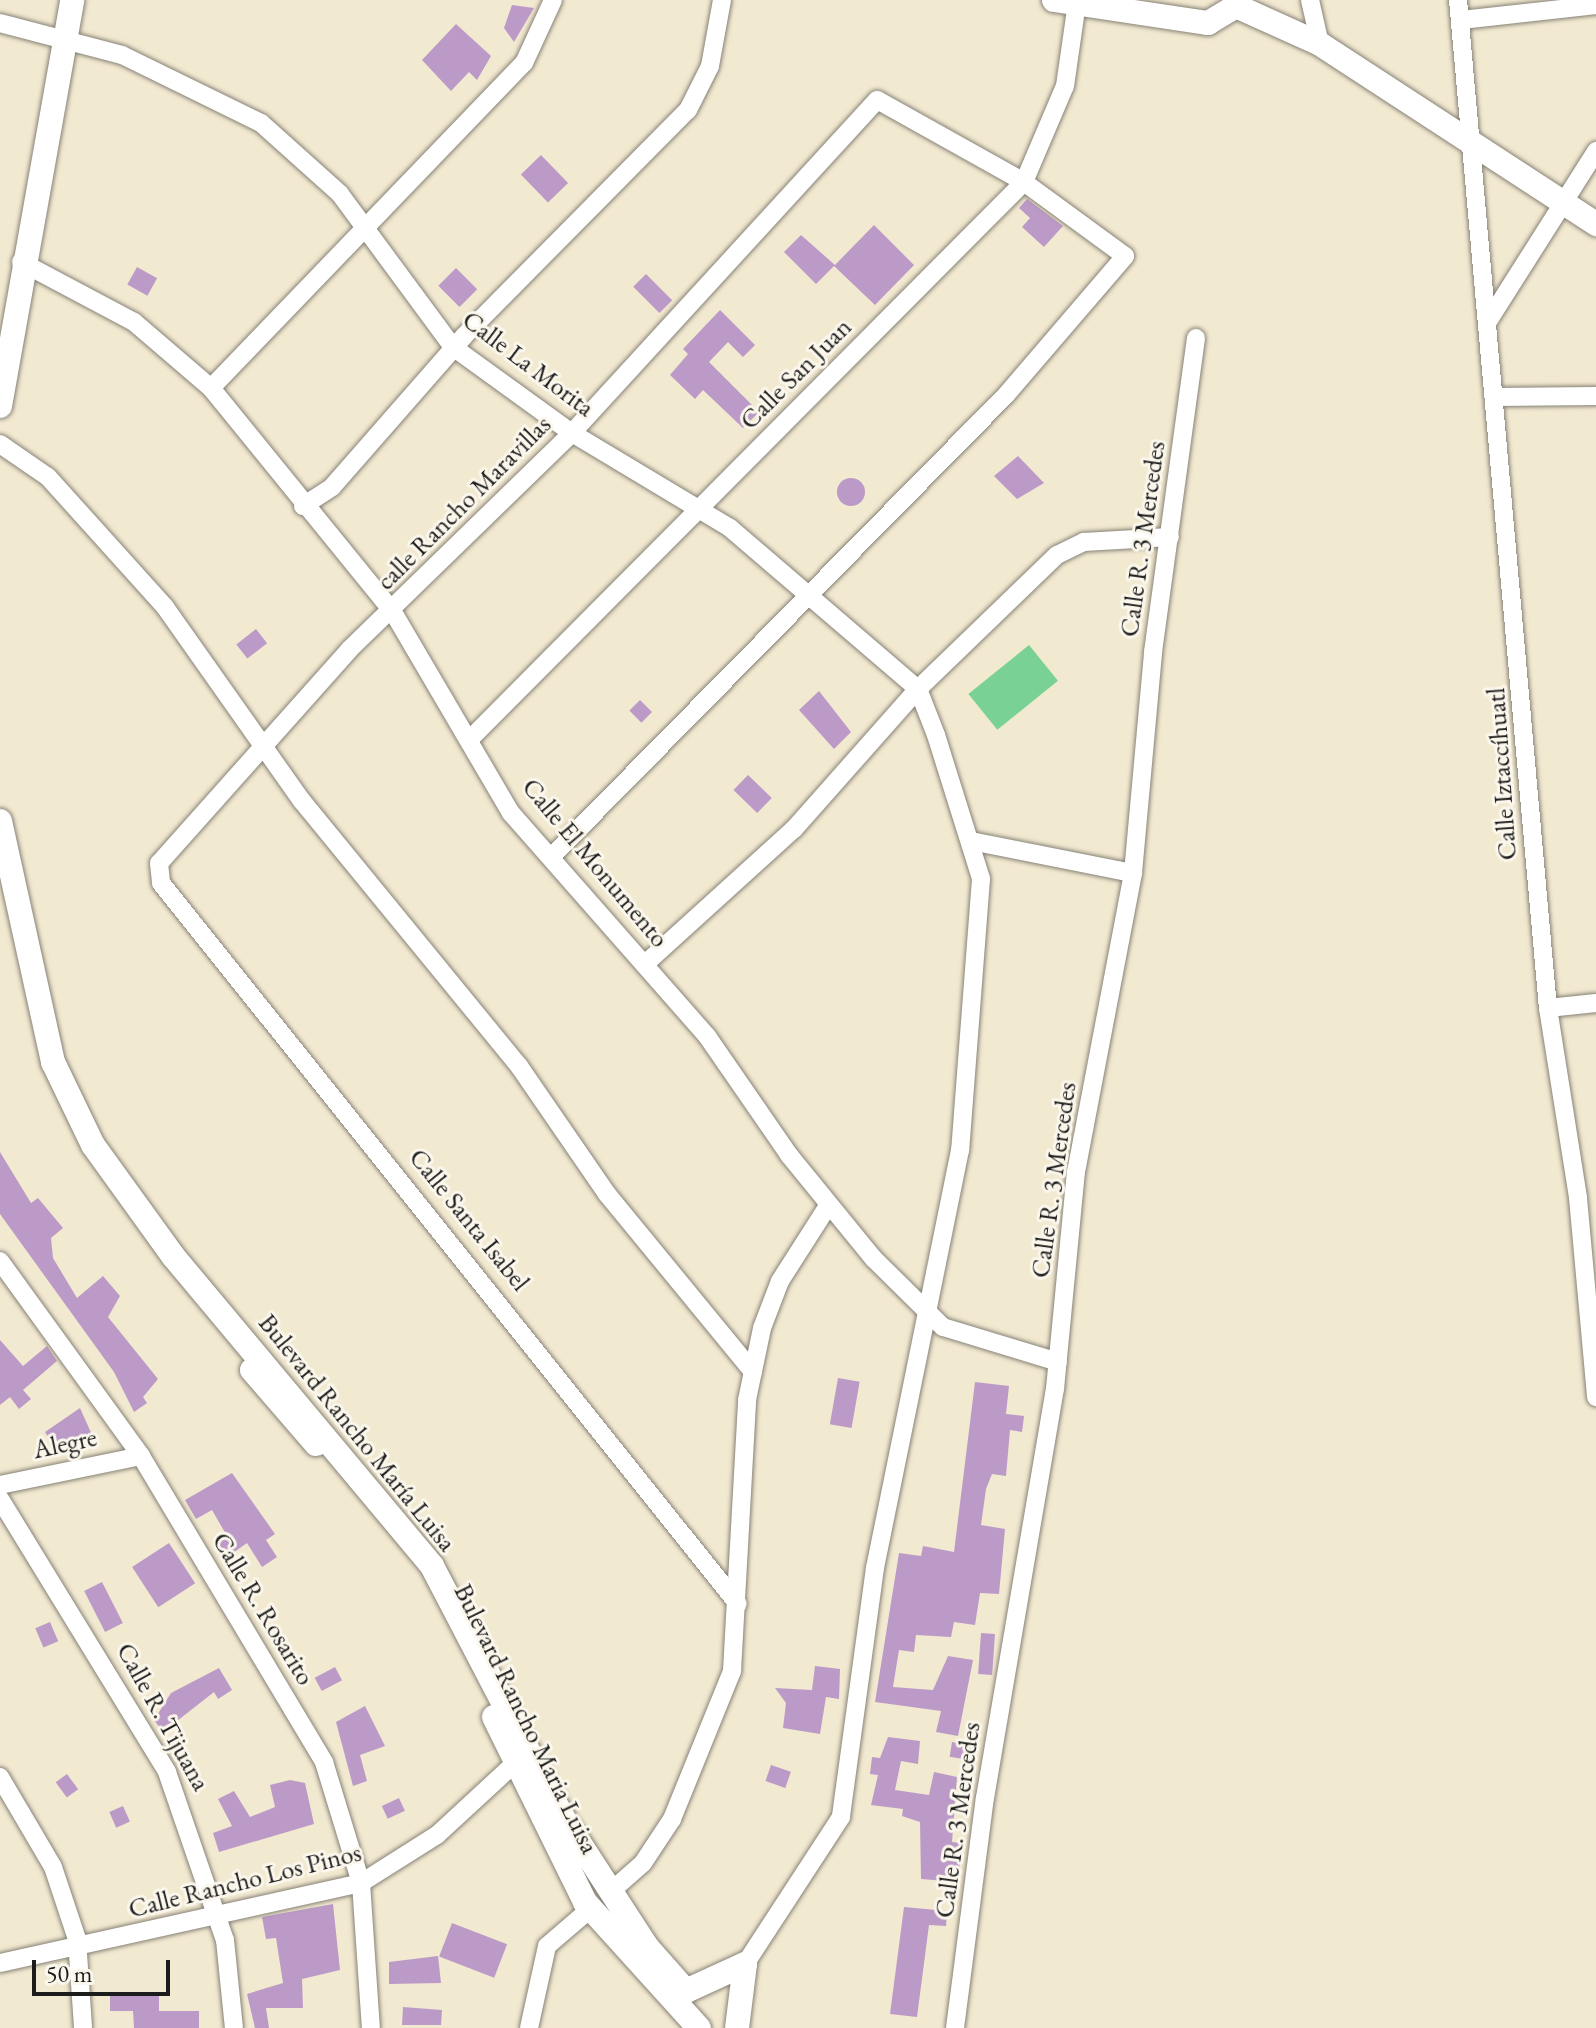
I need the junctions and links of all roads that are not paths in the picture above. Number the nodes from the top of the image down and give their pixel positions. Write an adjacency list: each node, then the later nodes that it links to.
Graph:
1 (55, 0): 12 (street)
2 (72, 0): 12 (street)
3 (553, 0): 19 (street)
4 (722, 0): 24 (street)
5 (1310, 0): 13 (street)
6 (1458, 0): 10 (street)
7 (1066, 1): 8 (street); 16 (street, Calle San Juan)
8 (1235, 2): 13 (street)
9 (1596, 5): 10 (street)
10 (1461, 20): 14 (street, Calle Iztaccíhuatl)
11 (0, 23): 12 (street, Calle La Morita)
12 (56, 34): 19 (street, Calle La Morita); 20 (street); 21 (street)
13 (1320, 44): 14 (street)
14 (1476, 146): 17 (street); 22 (street, Calle Iztaccíhuatl)
15 (1596, 151): 17 (street)
16 (1024, 182): 29 (street, calle Rancho Maravillas); 32 (street, Calle San Juan); 34 (street)
17 (1563, 201): 18 (street); 22 (street)
18 (1596, 224)
19 (368, 232): 24 (street, Calle La Morita); 25 (street)
20 (21, 262): 25 (street, Calle El Monumento); 28 (street)
21 (0, 304)
22 (1487, 323): 27 (street, Calle Iztaccíhuatl)
23 (1196, 338): 33 (street, Calle R. 3 Mercedes)
24 (453, 347): 29 (street, Calle La Morita); 31 (street)
25 (211, 388): 31 (street, Calle El Monumento)
26 (1596, 396): 27 (street)
27 (1494, 397): 47 (street, Calle Iztaccíhuatl)
28 (0, 406)
29 (572, 433): 32 (street, Calle La Morita); 35 (street, calle Rancho Maravillas)
30 (0, 444): 38 (street)
31 (303, 506): 35 (street, Calle El Monumento)
32 (701, 507): 34 (street, Calle La Morita); 37 (street, Calle San Juan)
33 (1170, 537): 36 (street); 43 (street, Calle R. 3 Mercedes)
34 (811, 599): 36 (street, Calle La Morita); 41 (street)
35 (393, 612): 37 (street, Calle El Monumento); 38 (street, calle Rancho Maravillas)
36 (918, 689): 40 (street); 45 (street)
37 (472, 737): 41 (street, Calle El Monumento)
38 (266, 747): 42 (street, calle Rancho Maravillas); 52 (street)
39 (0, 821): 61 (street, Bulevard Rancho María Luisa)
40 (971, 841): 43 (street); 50 (street)
41 (551, 857): 45 (street, Calle El Monumento)
42 (157, 873): 57 (street, Calle Santa Isabel)
43 (1133, 873): 51 (street, Calle R. 3 Mercedes)
44 (0, 901): 58 (street, Bulevard Rancho Maria Luisa)
45 (646, 963): 48 (street, Calle El Monumento)
46 (1596, 1003): 47 (street)
47 (1548, 1008): 53 (street, Calle Iztaccíhuatl)
48 (828, 1206): 50 (street, Calle El Monumento); 52 (street)
49 (0, 1261): 54 (street, Calle R. Rosarito)
50 (926, 1313): 51 (street, Calle El Monumento); 65 (street)
51 (1058, 1362): 72 (street, Calle R. 3 Mercedes)
52 (753, 1372): 57 (street)
53 (1596, 1397)
54 (141, 1456): 55 (street, Alegre); 60 (street, Calle R. Rosarito)
55 (0, 1485)
56 (0, 1499): 62 (street, Calle R. Tijuana)
57 (738, 1604): 61 (street)
58 (515, 1763): 60 (street, Calle Rancho Los Pinos); 61 (street, Bulevard Rancho Maria Luisa)
59 (0, 1777): 63 (street)
60 (361, 1883): 62 (street, Calle Rancho Los Pinos); 69 (street, Calle R. Rosarito)
61 (600, 1901): 65 (street, Bulevard Rancho María Luisa); 66 (street, Bulevard Rancho Maria Luisa); 70 (street)
62 (216, 1920): 63 (street, Calle Rancho Los Pinos); 68 (street, Calle R. Tijuana)
63 (78, 1948): 64 (street, Calle Rancho Los Pinos); 67 (street)
64 (0, 1963)
65 (745, 1964): 71 (street)
66 (684, 2023)
67 (83, 2028)
68 (234, 2028)
69 (371, 2028)
70 (529, 2028)
71 (737, 2028)
72 (955, 2028)

